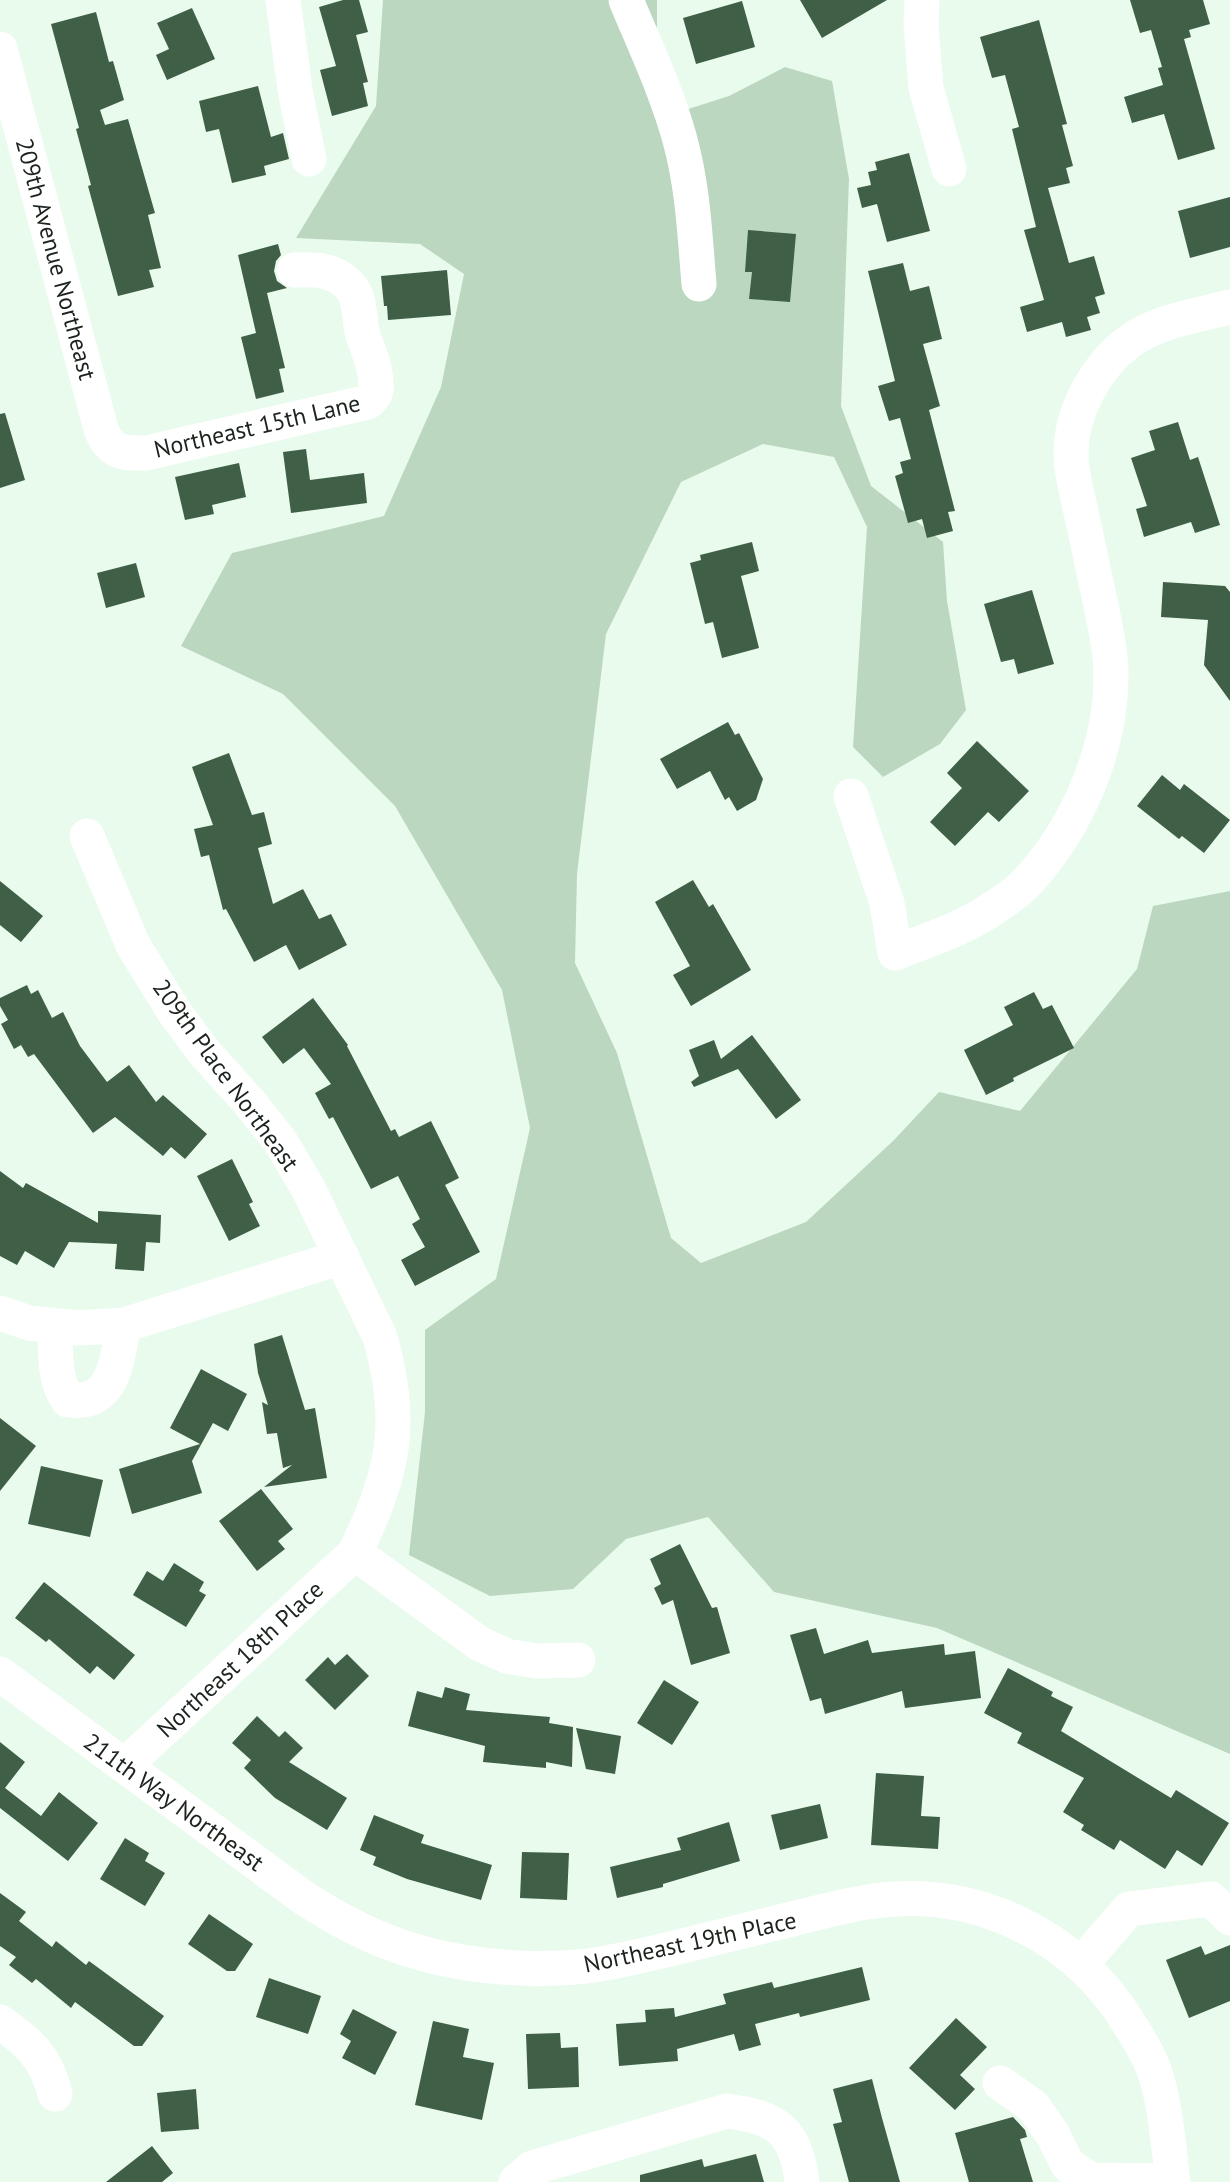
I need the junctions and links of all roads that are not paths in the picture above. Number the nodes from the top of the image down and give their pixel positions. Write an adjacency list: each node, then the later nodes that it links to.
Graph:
1 (284, 0): 5 (street)
2 (626, 0): 8 (street)
3 (922, 0): 6 (street)
4 (0, 49): 10 (street, 209th Avenue Northeast)
5 (309, 159)
6 (949, 169)
7 (294, 270): 10 (street, Northeast 15th Lane)
8 (699, 284)
9 (1230, 307): 11 (street)
10 (101, 429)
11 (851, 796)
12 (88, 836): 13 (street, 209th Place Northeast)
13 (342, 1257): 15 (street); 17 (street, 209th Place Northeast)
14 (0, 1313): 16 (street)
15 (124, 1325): 16 (street); 16 (street)
16 (55, 1326)
17 (355, 1553): 18 (street); 20 (street, Northeast 18th Place)
18 (578, 1660)
19 (0, 1674): 20 (street, 211th Way Northeast)
20 (125, 1765): 22 (street, 211th Way Northeast)
21 (1230, 1918): 23 (street)
22 (350, 1925): 23 (street, Northeast 19th Place)
23 (1081, 1964): 27 (street, Northeast 19th Place)
24 (0, 2022): 26 (street)
25 (1000, 2083): 27 (street)
26 (55, 2094)
27 (1173, 2181)
28 (516, 2182): 29 (street)
29 (802, 2182)

